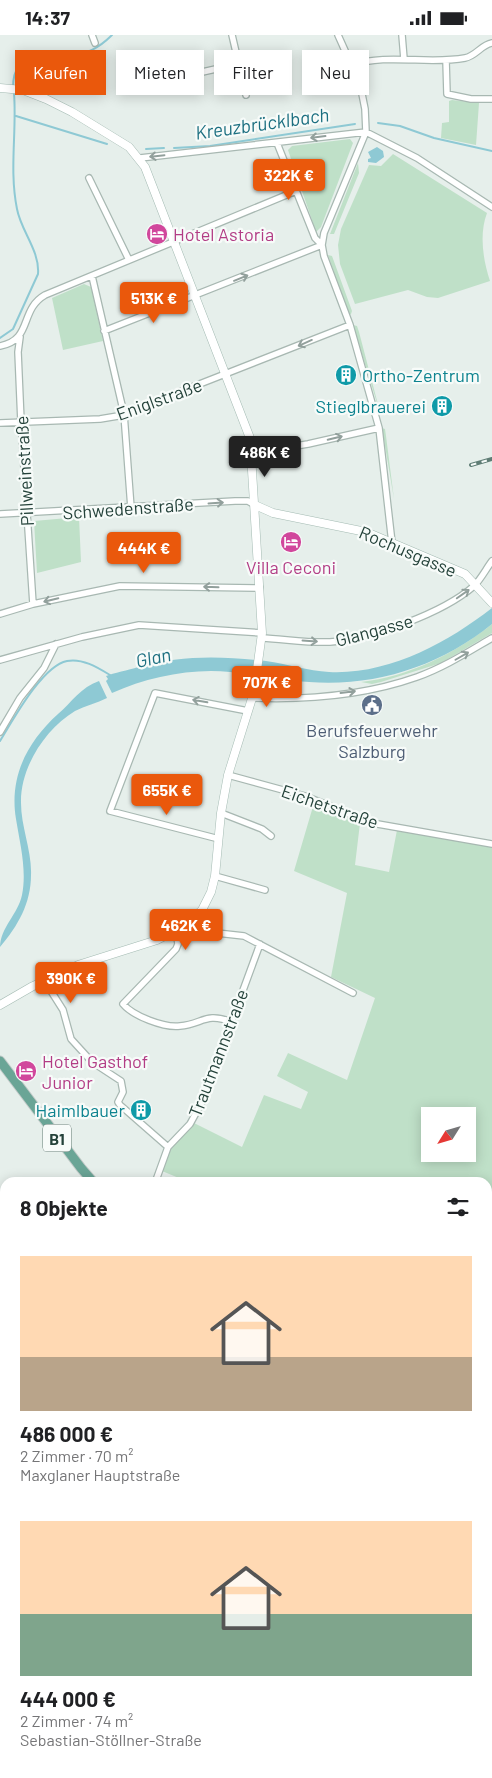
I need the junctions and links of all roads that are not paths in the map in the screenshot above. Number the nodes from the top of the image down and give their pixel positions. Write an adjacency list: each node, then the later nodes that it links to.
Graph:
1 (92, 35): 5 (street)
2 (232, 35): 7 (street)
3 (338, 35): 8 (street)
4 (402, 35): 9 (street)
5 (95, 43)
6 (492, 43): 10 (street)
7 (235, 50)
8 (345, 50)
9 (404, 59): 10 (street); 11 (street)
10 (446, 60): 14 (street)
11 (369, 61)
12 (0, 88): 17 (street)
13 (363, 95): 15 (street)
14 (492, 99)
15 (366, 132): 16 (street, one-way to 16); 20 (street); 22 (street)
16 (277, 143): 17 (street, one-way to 17); 19 (street)
17 (140, 158): 21 (street)
18 (89, 179): 23 (street)
19 (296, 191): 21 (street, Pillweinstraße); 22 (street)
20 (492, 207)
21 (174, 241): 23 (street, Pillweinstraße); 25 (street)
22 (322, 245): 25 (street, one-way to 22); 26 (street)
23 (129, 260): 24 (street, Pillweinstraße)
24 (92, 277): 27 (street); 28 (street, Pillweinstraße)
25 (196, 296): 27 (street); 30 (street)
26 (350, 325): 30 (street, Eniglstraße, one-way to 30); 34 (street)
27 (104, 331): 31 (street)
28 (20, 337): 29 (street); 32 (street, Pillweinstraße)
29 (0, 346)
30 (226, 374): 31 (street, Eniglstraße); 35 (street)
31 (124, 414): 32 (street, Eniglstraße); 37 (street)
32 (21, 422): 33 (street, Eniglstraße); 39 (street, Pillweinstraße)
33 (0, 423)
34 (379, 428): 35 (street, one-way to 34); 40 (street)
35 (252, 453): 36 (street)
36 (255, 505): 37 (street, Schwedenstraße, one-way to 36); 40 (street, Rochusgasse); 43 (street)
37 (131, 508): 39 (street, Schwedenstraße)
38 (0, 514): 39 (street, Schwedenstraße)
39 (27, 515): 45 (street, Pillweinstraße)
40 (392, 543): 42 (street, Rochusgasse)
41 (492, 561): 42 (street)
42 (476, 584): 44 (street, Rochusgasse); 47 (street, Glangasse, one-way to 42)
43 (260, 588): 45 (street, one-way to 45); 47 (street)
44 (492, 603)
45 (33, 604): 46 (street)
46 (0, 614)
47 (262, 636): 49 (street, Glangasse); 51 (street)
48 (492, 638): 51 (street, one-way to 48)
49 (56, 645): 50 (street, Glangasse); 53 (street)
50 (0, 661)
51 (253, 698): 52 (street)
52 (248, 711): 54 (street); 57 (street, one-way to 57)
53 (0, 732)
54 (228, 775): 55 (street); 58 (street, Eichetstraße)
55 (221, 813): 56 (street); 57 (street)
56 (271, 837)
57 (219, 839): 59 (street)
58 (492, 844)
59 (215, 876): 60 (street); 61 (street)
60 (265, 890)
61 (188, 923): 62 (street); 63 (street)
62 (176, 931): 64 (street); 69 (street)
63 (260, 944): 65 (street); 69 (street, Trautmannstraße)
64 (44, 980): 66 (street); 71 (street)
65 (353, 993)
66 (8, 1001): 67 (street); 68 (street)
67 (0, 1005)
68 (0, 1011)
69 (232, 1022): 71 (street, Trautmannstraße)
70 (0, 1061): 72 (main road, B1)
71 (168, 1147): 73 (street, Trautmannstraße)
72 (88, 1177)
73 (157, 1177)

